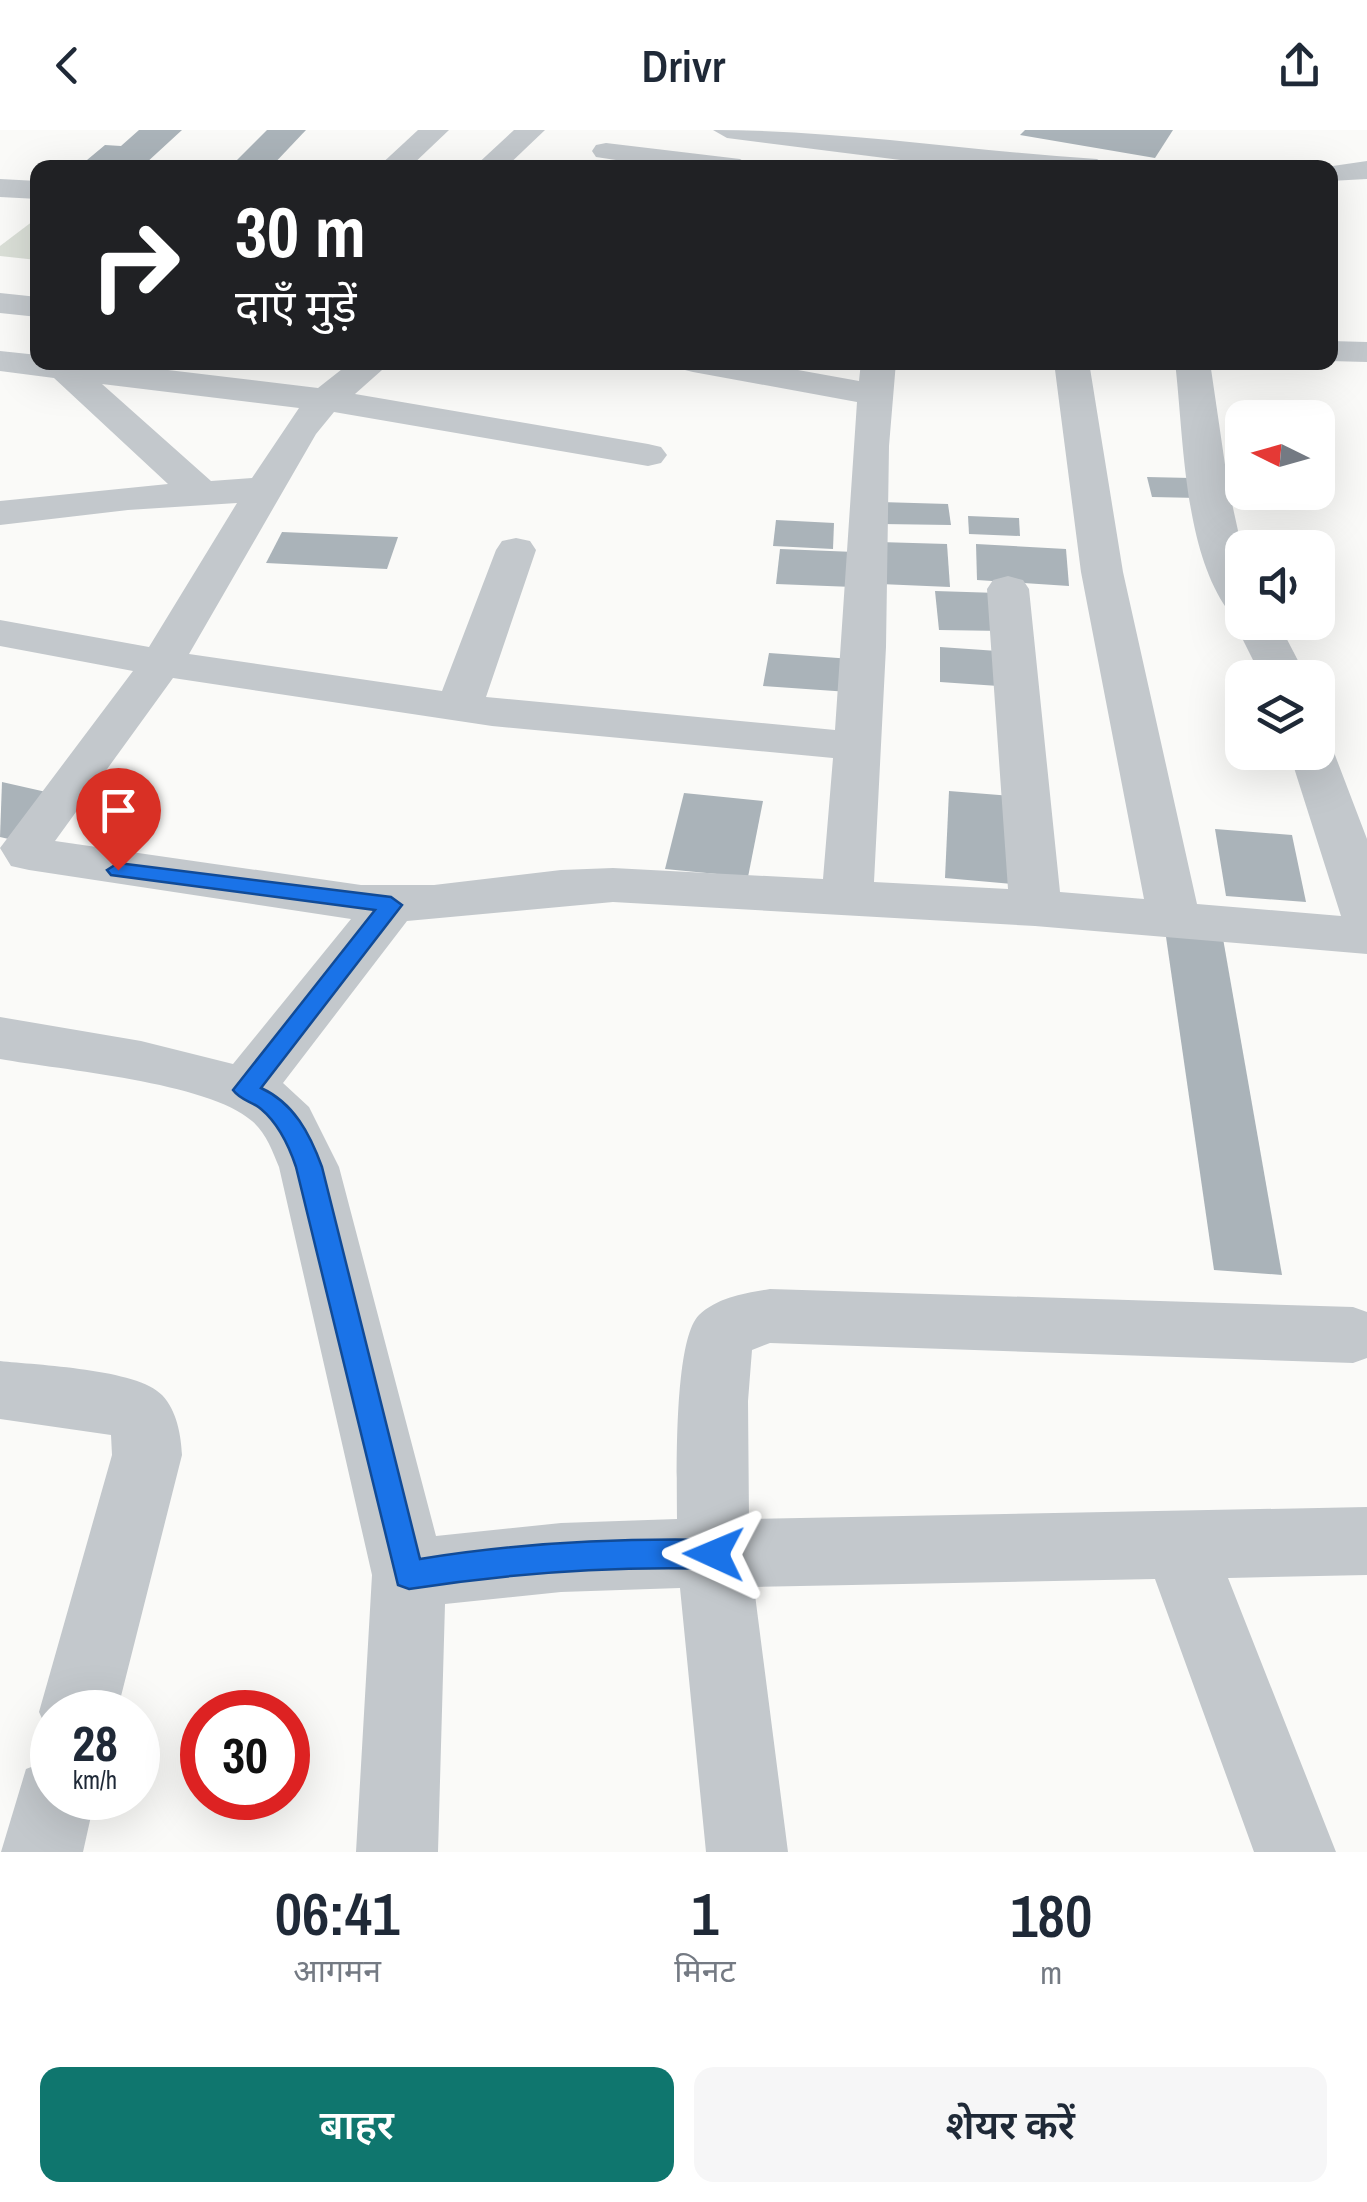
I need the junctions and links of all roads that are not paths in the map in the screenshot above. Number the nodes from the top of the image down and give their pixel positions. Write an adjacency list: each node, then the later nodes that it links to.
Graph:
1 (435, 130): 5 (street)
2 (532, 130): 6 (street)
3 (727, 130): 8 (street)
4 (614, 142): 7 (street)
5 (400, 160)
6 (497, 160)
7 (701, 160)
8 (991, 160)
9 (1367, 170): 10 (street)
10 (1338, 172)
11 (0, 188): 12 (street)
12 (30, 190)
13 (0, 303): 14 (street)
14 (30, 306)
15 (1338, 351): 16 (street)
16 (1367, 352)
17 (0, 361): 18 (street)
18 (30, 365)
19 (66, 370): 29 (street)
20 (73, 370): 26 (street)
21 (364, 370): 26 (street)
22 (781, 370): 25 (street)
23 (1072, 370): 43 (street)
24 (1193, 370): 32 (street)
25 (878, 379): 37 (street)
26 (325, 400): 27 (street); 28 (street)
27 (648, 455)
28 (268, 488): 29 (street); 35 (street)
29 (202, 492): 30 (street)
30 (0, 513)
31 (516, 550): 36 (street)
32 (1225, 555)
33 (1008, 589): 41 (street)
34 (0, 633): 35 (street)
35 (162, 662): 36 (street); 40 (street)
36 (459, 708): 37 (street)
37 (858, 746): 39 (street)
38 (1319, 770): 42 (street)
39 (848, 899): 40 (street); 41 (street)
40 (391, 905): 46 (street)
41 (1036, 908): 43 (street)
42 (1367, 915)
43 (1174, 918): 44 (street)
44 (1367, 936)
45 (0, 1038): 46 (street)
46 (246, 1090): 52 (street)
47 (1353, 1335): 51 (street)
48 (0, 1390): 53 (street)
49 (1367, 1541): 50 (street)
50 (1179, 1546): 51 (street); 58 (street)
51 (714, 1554): 52 (street); 57 (street)
52 (409, 1575): 56 (street)
53 (84, 1690)
54 (50, 1820): 55 (street)
55 (42, 1852)
56 (396, 1852)
57 (747, 1852)
58 (1296, 1852)

